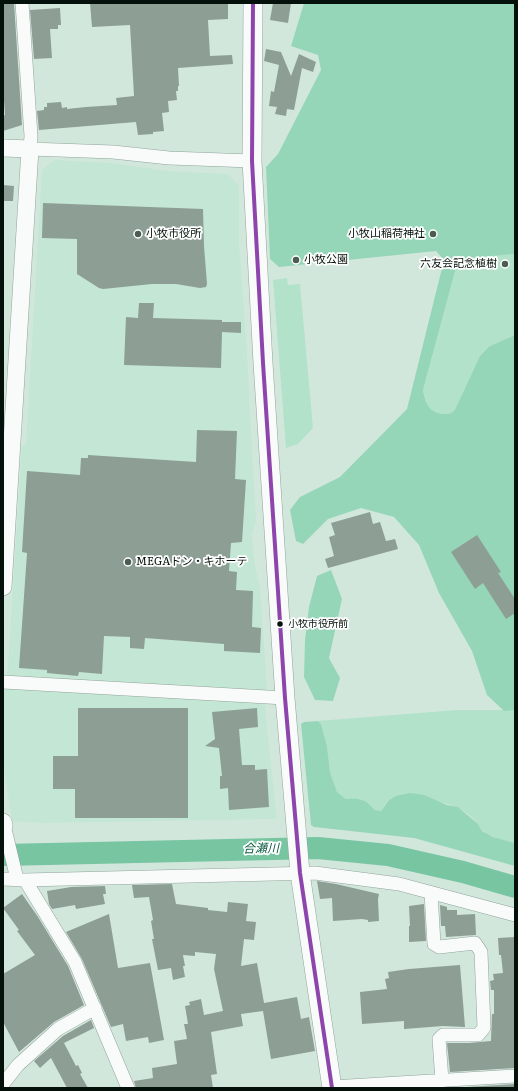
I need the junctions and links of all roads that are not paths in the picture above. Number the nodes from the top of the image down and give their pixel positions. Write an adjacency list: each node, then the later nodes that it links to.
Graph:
1 (22, 3): 4 (street)
2 (252, 3): 5 (main road)
3 (3, 148): 4 (street)
4 (30, 148): 5 (street); 6 (street)
5 (252, 161): 8 (main road)
6 (3, 580)
7 (3, 682): 8 (street)
8 (285, 698): 10 (main road)
9 (3, 824): 11 (street)
10 (299, 867): 11 (street); 12 (street); 20 (main road)
11 (15, 878): 14 (street)
12 (431, 893): 13 (street); 16 (street)
13 (515, 915)
14 (95, 1008): 17 (street); 19 (street)
15 (515, 1076): 18 (street)
16 (442, 1081): 18 (street); 20 (street)
17 (3, 1084)
18 (470, 1084)
19 (128, 1088)
20 (332, 1088)

